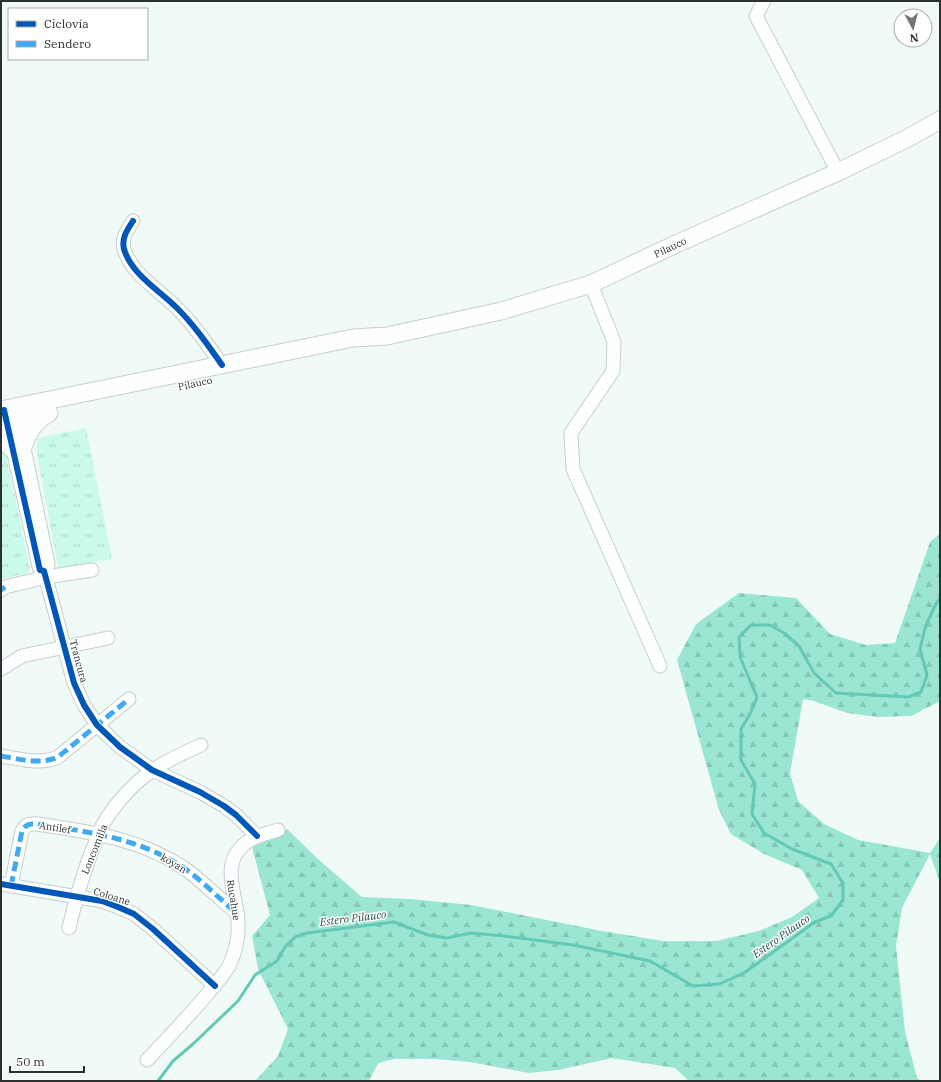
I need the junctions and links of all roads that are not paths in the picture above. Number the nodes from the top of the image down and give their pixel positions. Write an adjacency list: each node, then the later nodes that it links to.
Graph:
1 (764, 1): 3 (street)
2 (940, 120): 3 (main road, Pilauco)
3 (838, 172): 5 (main road, Pilauco)
4 (133, 221): 7 (street)
5 (591, 284): 6 (main road, Pilauco); 16 (street)
6 (387, 336): 7 (main road, Pilauco); 8 (main road, Pilauco)
7 (222, 365): 9 (main road, Pilauco)
8 (49, 413): 9 (main road, Pilauco); 10 (main road)
9 (7, 418): 10 (main road); 10 (street, Trancura)
10 (18, 448): 12 (street, Trancura)
11 (92, 570): 12 (street)
12 (45, 574): 13 (street); 15 (street, Trancura)
13 (3, 588)
14 (108, 638): 15 (street)
15 (65, 646): 17 (street); 19 (street, Trancura)
16 (660, 666)
17 (1, 669)
18 (129, 699): 19 (street)
19 (97, 725): 21 (street); 22 (street, Trancura)
20 (202, 745): 22 (street, Loncomilla)
21 (1, 756)
22 (152, 770): 24 (street, Loncomilla); 25 (street, Trancura)
23 (278, 830): 25 (street, Rucahue)
24 (99, 834): 26 (street, Antilef); 27 (street, Loncomilla); 28 (street, koyan)
25 (257, 836): 28 (street, Rucahue)
26 (6, 885): 27 (street, Coloane)
27 (76, 897): 29 (street, Loncomilla); 30 (street, Coloane)
28 (238, 914): 30 (street, Rucahue)
29 (69, 928)
30 (215, 986): 31 (street, Rucahue)
31 (147, 1060)

